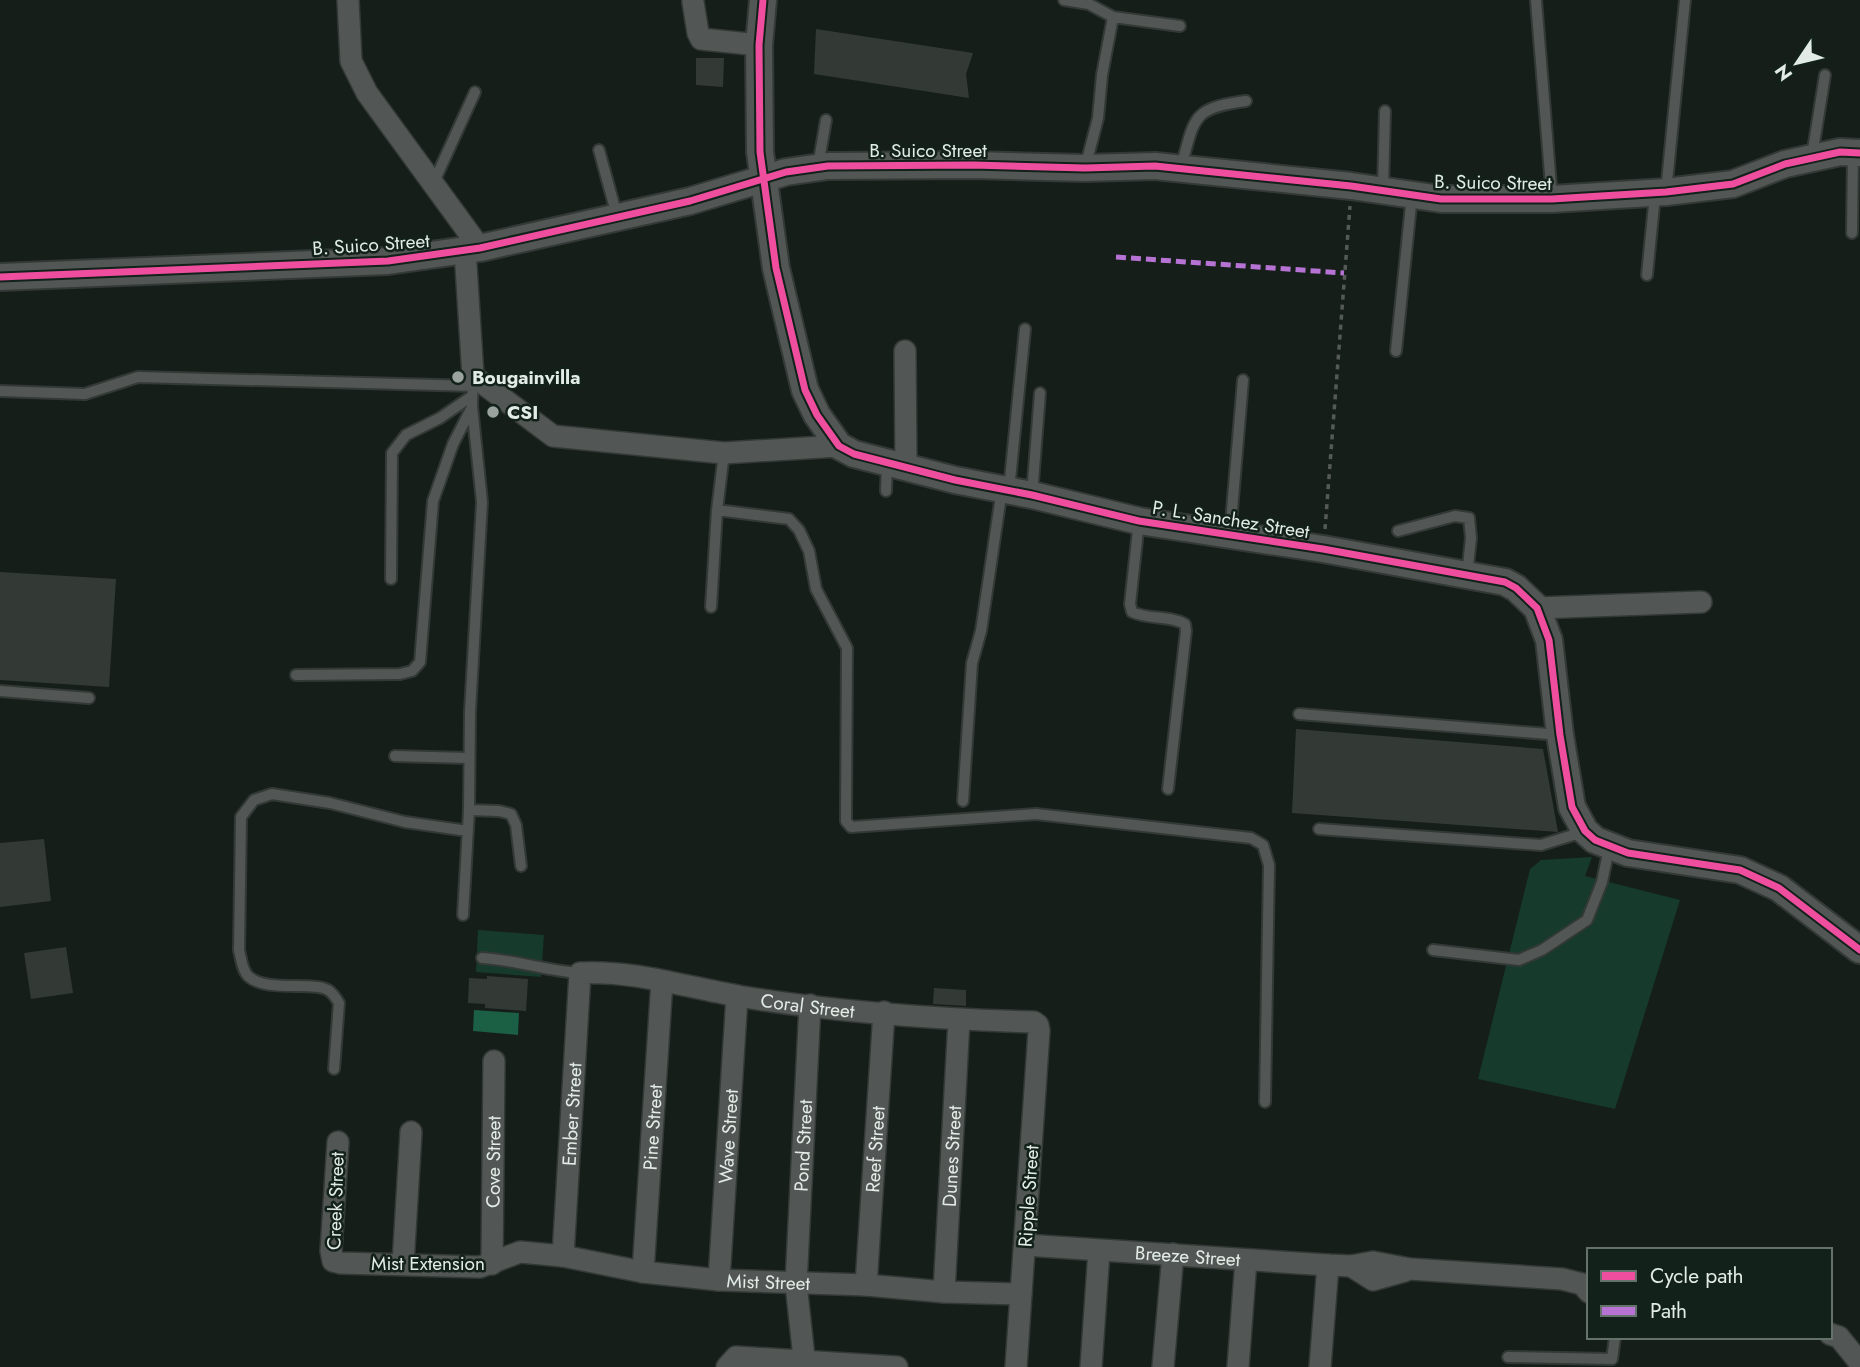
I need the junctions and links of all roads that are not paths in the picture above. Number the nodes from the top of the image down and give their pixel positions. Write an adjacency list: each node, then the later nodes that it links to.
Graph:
1 (348, 0): 22 (street)
2 (763, 0): 9 (street)
3 (1064, 0): 7 (lane)
4 (1536, 0): 26 (lane)
5 (1685, 0): 24 (lane)
6 (693, 2): 9 (street)
7 (1112, 17): 8 (lane); 19 (lane)
8 (1180, 26)
9 (760, 45): 21 (street)
10 (1825, 75): 17 (lane)
11 (475, 92): 22 (lane)
12 (1246, 101): 20 (lane)
13 (1385, 111): 23 (lane)
14 (826, 120): 18 (lane)
15 (599, 150): 27 (lane)
16 (1856, 153): 17 (street, B. Suico Street); 28 (lane)
17 (1812, 159): 24 (street, B. Suico Street)
18 (818, 167): 19 (street, B. Suico Street); 21 (street, B. Suico Street)
19 (1085, 169): 20 (street, B. Suico Street)
20 (1181, 169): 23 (street, B. Suico Street)
21 (762, 178): 27 (street, B. Suico Street); 39 (street)
22 (433, 184): 29 (street)
23 (1383, 192): 25 (street, B. Suico Street)
24 (1660, 192): 26 (street, B. Suico Street); 30 (lane)
25 (1412, 195): 26 (street, B. Suico Street); 34 (lane)
26 (1552, 199)
27 (617, 216): 29 (street, B. Suico Street)
28 (1852, 233)
29 (473, 249): 31 (street, B. Suico Street); 37 (street)
30 (1647, 275)
31 (0, 277)
32 (1025, 329): 43 (lane)
33 (905, 351): 41 (street)
34 (1396, 351)
35 (1243, 380): 47 (lane)
36 (0, 391): 37 (lane)
37 (473, 391): 40 (street); 49 (lane); 53 (lane); 59 (lane)
38 (1040, 393): 43 (lane)
39 (839, 446): 40 (street); 41 (street, P. L. Sanchez Street)
40 (724, 453): 44 (lane)
41 (896, 465): 42 (lane); 43 (street, P. L. Sanchez Street)
42 (886, 491)
43 (1014, 491): 45 (street, P. L. Sanchez Street); 61 (lane)
44 (717, 510): 51 (lane); 81 (lane)
45 (1139, 521): 47 (street, P. L. Sanchez Street); 60 (lane)
46 (1398, 531): 48 (lane)
47 (1230, 534): 48 (street, P. L. Sanchez Street)
48 (1467, 575): 52 (street, P. L. Sanchez Street)
49 (390, 579)
50 (1701, 602): 52 (street)
51 (711, 607)
52 (1537, 608): 57 (street, P. L. Sanchez Street)
53 (296, 675)
54 (0, 691): 55 (lane)
55 (89, 698)
56 (1299, 714): 57 (lane)
57 (1560, 735): 65 (street, P. L. Sanchez Street)
58 (395, 756): 59 (lane)
59 (468, 758): 62 (lane)
60 (1168, 789)
61 (963, 801)
62 (469, 810): 64 (lane); 67 (lane)
63 (1319, 829): 65 (lane)
64 (468, 831): 68 (lane); 80 (lane)
65 (1585, 831): 66 (street)
66 (1609, 847): 69 (street); 70 (lane)
67 (521, 866)
68 (463, 915)
69 (1850, 948)
70 (1433, 950)
71 (482, 958): 72 (lane)
72 (580, 973): 73 (street, Coral Street); 88 (street, Ember Street)
73 (662, 981): 74 (street, Coral Street); 94 (street, Pine Street)
74 (737, 996): 75 (street, Coral Street); 95 (street, Wave Street)
75 (810, 1005): 76 (street, Coral Street); 96 (street, Pond Street)
76 (884, 1012): 77 (street, Coral Street); 97 (street, Reef Street)
77 (959, 1020): 78 (street, Coral Street); 99 (street, Dunes Street)
78 (1038, 1025): 84 (street, Ripple Street)
79 (494, 1061): 92 (street, Cove Street)
80 (334, 1069)
81 (1265, 1102)
82 (411, 1132): 91 (street)
83 (338, 1142): 89 (street, Creek Street)
84 (1025, 1245): 85 (street, Breeze Street); 100 (street, Ripple Street)
85 (1099, 1251): 87 (street, Breeze Street); 109 (street)
86 (520, 1252): 88 (street, Mist Street); 92 (street, Mist Extension)
87 (1173, 1254): 90 (street, Breeze Street); 110 (street)
88 (563, 1256): 94 (street, Mist Street)
89 (334, 1261): 91 (street, Mist Extension)
90 (1247, 1261): 93 (street, Breeze Street); 111 (street)
91 (403, 1264): 92 (street, Mist Extension)
92 (492, 1264)
93 (1328, 1265): 98 (street, Breeze Street); 112 (street)
94 (643, 1272): 95 (street, Mist Street)
95 (719, 1280): 96 (street, Mist Street)
96 (796, 1284): 97 (street, Mist Street); 106 (street, Pond Street)
97 (866, 1285): 99 (street, Mist Street)
98 (1587, 1290)
99 (944, 1292): 100 (street, Mist Street)
100 (1021, 1294): 108 (street, Ripple Street)
101 (1832, 1335): 105 (street)
102 (1615, 1339): 103 (lane)
103 (1508, 1357)
104 (731, 1362): 106 (street)
105 (1860, 1363)
106 (805, 1364): 107 (street)
107 (897, 1367)
108 (1016, 1367)
109 (1091, 1367)
110 (1163, 1367)
111 (1238, 1367)
112 (1320, 1367)

